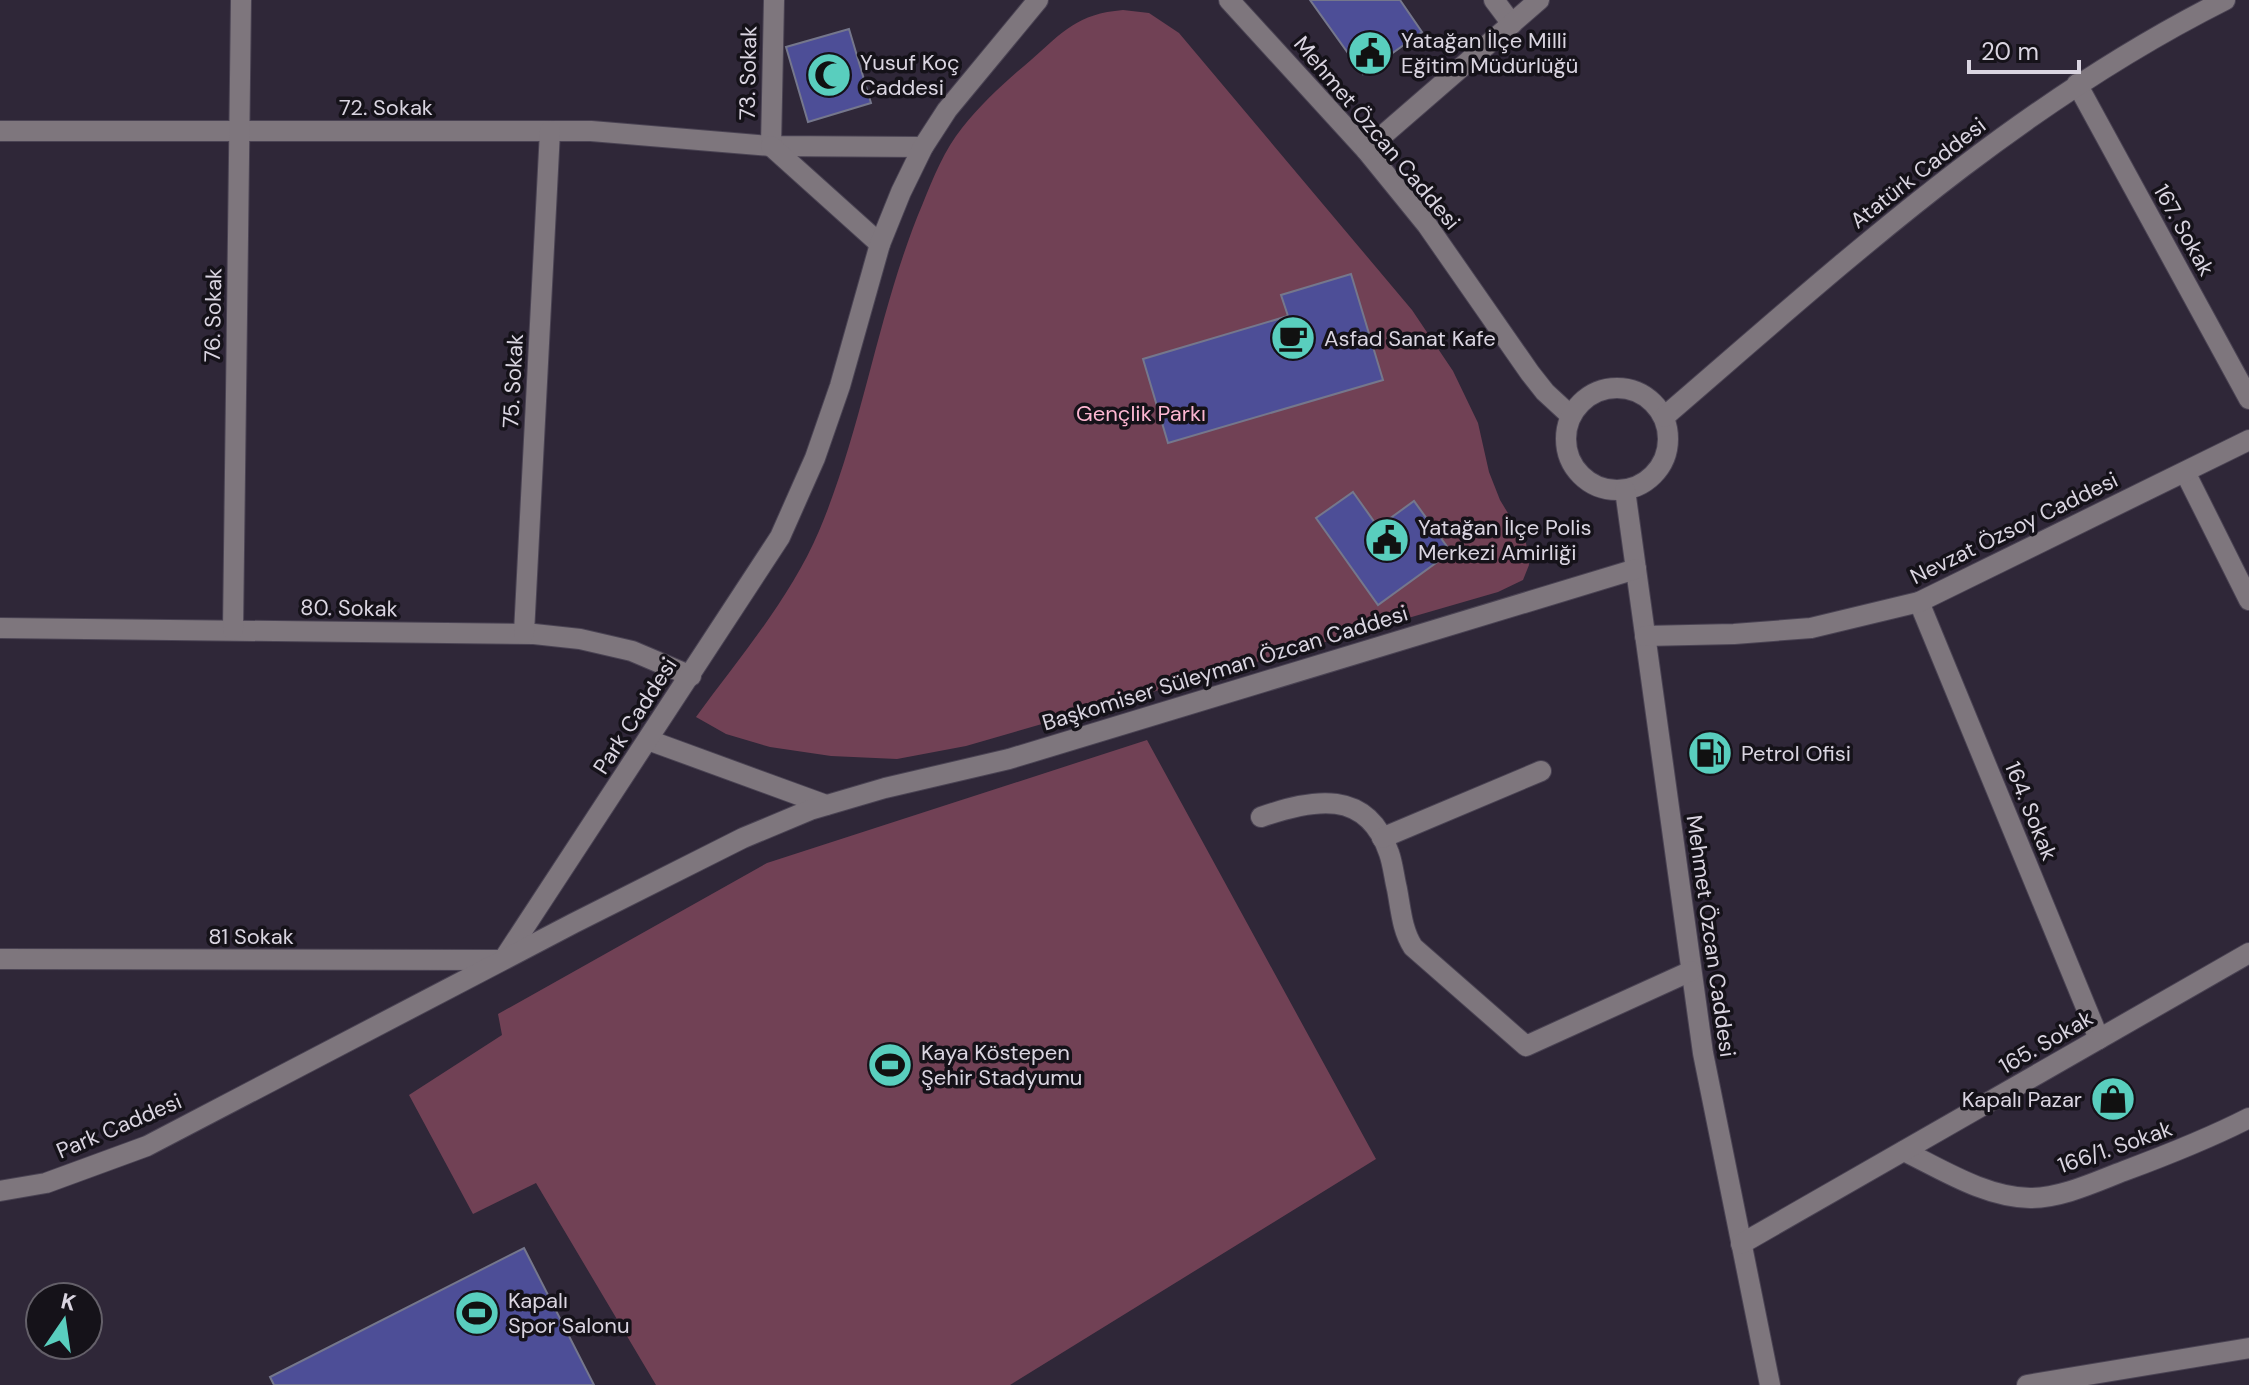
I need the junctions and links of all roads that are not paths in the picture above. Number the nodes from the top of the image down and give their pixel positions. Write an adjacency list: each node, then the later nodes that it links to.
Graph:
1 (241, 0): 11 (street, 76. Sokak)
2 (774, 0): 13 (street, 73. Sokak)
3 (1038, 0): 14 (street, Park Caddesi)
4 (1229, 0): 15 (street, Mehmet Özcan Caddesi)
5 (1494, 0): 8 (street)
6 (1539, 0): 8 (street)
7 (2225, 0): 9 (street, Atatürk Caddesi)
8 (1512, 24): 15 (street)
9 (2077, 84): 17 (street, 167. Sokak); 19 (street, Atatürk Caddesi)
10 (0, 131): 11 (street, 72. Sokak)
11 (240, 131): 12 (street, 72. Sokak); 27 (street, 76. Sokak)
12 (550, 131): 13 (street, 72. Sokak); 28 (street, 75. Sokak)
13 (771, 146): 14 (street, 72. Sokak); 16 (street)
14 (923, 147): 16 (street, Park Caddesi)
15 (1366, 150): 18 (street, Mehmet Özcan Caddesi)
16 (880, 244): 30 (street, Park Caddesi)
17 (2249, 399)
18 (1571, 416): 19 (street); 22 (street)
19 (1664, 417): 22 (street)
20 (2249, 440): 21 (street, Nevzat Özsoy Caddesi)
21 (2185, 472): 24 (street); 25 (street, Nevzat Özsoy Caddesi)
22 (1625, 490): 23 (street, Mehmet Özcan Caddesi)
23 (1636, 569): 29 (street, Mehmet Özcan Caddesi); 33 (street, Başkomiser Süleyman Özcan Caddesi)
24 (2249, 600)
25 (1919, 602): 29 (street, Nevzat Özsoy Caddesi); 40 (street, 164. Sokak)
26 (0, 628): 27 (street, 80. Sokak)
27 (233, 630): 28 (street, 80. Sokak)
28 (524, 633): 30 (street, 80. Sokak)
29 (1645, 636): 39 (street, Mehmet Özcan Caddesi)
30 (691, 676): 31 (street, Park Caddesi)
31 (648, 740): 33 (street); 38 (street, Park Caddesi)
32 (1541, 771): 35 (street)
33 (826, 805): 38 (street, Başkomiser Süleyman Özcan Caddesi)
34 (1261, 817): 35 (street)
35 (1382, 838): 39 (street)
36 (2249, 953): 40 (street, 165. Sokak)
37 (0, 959): 38 (street, 81 Sokak)
38 (502, 960): 43 (street, Park Caddesi)
39 (1691, 971): 44 (street, Mehmet Özcan Caddesi)
40 (2099, 1039): 42 (street, 165. Sokak)
41 (2249, 1118): 42 (street, 166/1. Sokak)
42 (1904, 1151): 44 (street, 165. Sokak)
43 (0, 1191)
44 (1741, 1244): 46 (street, Mehmet Özcan Caddesi)
45 (2249, 1348): 47 (street)
46 (1770, 1385)
47 (2027, 1385)

